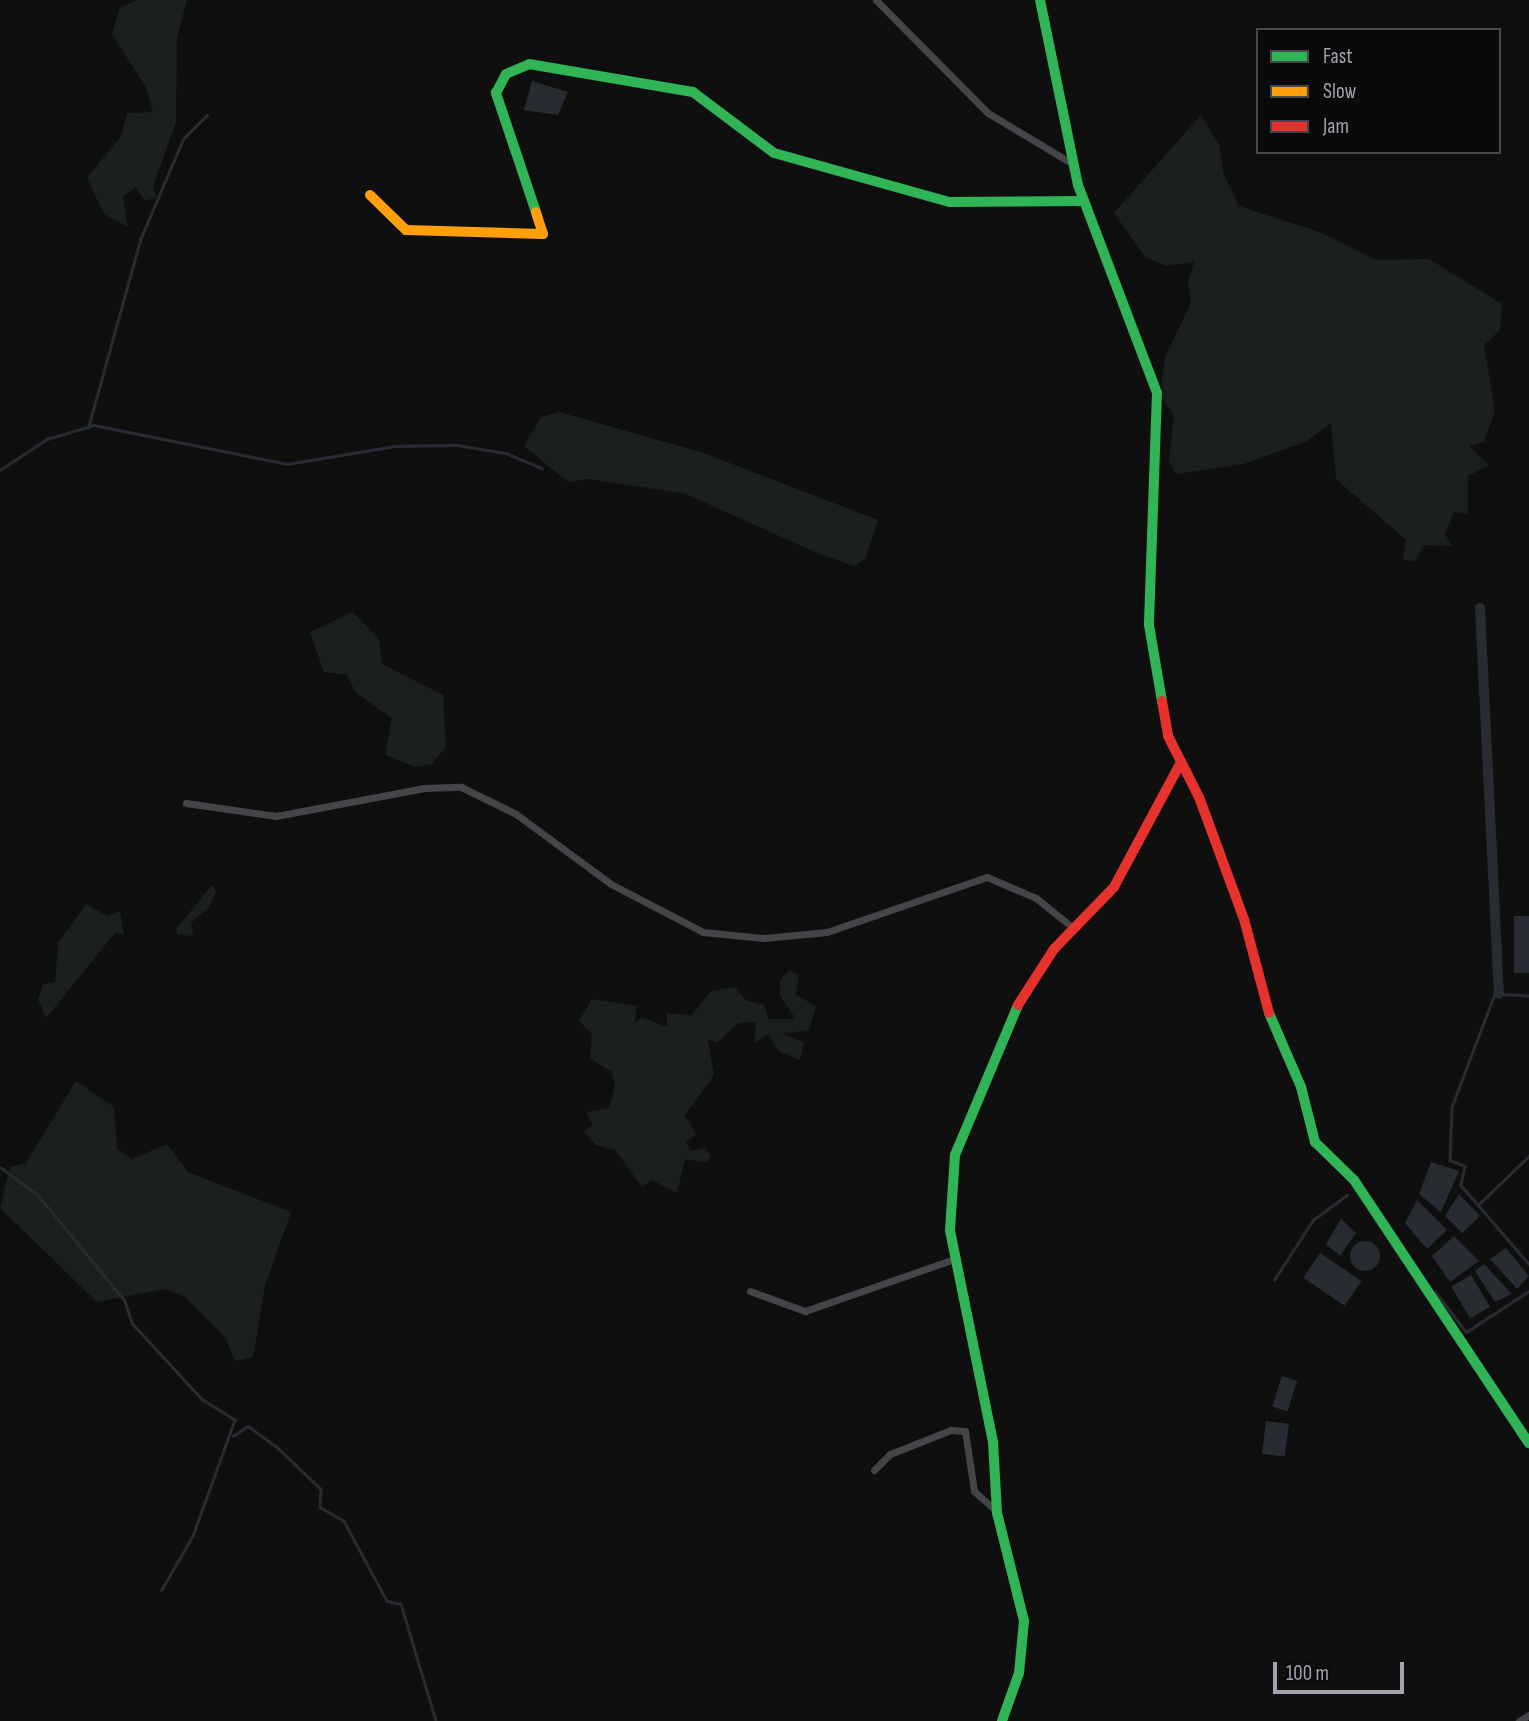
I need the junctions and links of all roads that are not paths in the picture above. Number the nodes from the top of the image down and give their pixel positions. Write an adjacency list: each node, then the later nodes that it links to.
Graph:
1 (876, 0): 3 (street)
2 (1040, 0): 3 (street)
3 (1074, 165): 5 (street)
4 (370, 195): 5 (street)
5 (1084, 201): 6 (street)
6 (1181, 762): 8 (street); 11 (street)
7 (186, 803): 8 (street)
8 (1072, 927): 9 (street)
9 (958, 1257): 10 (street); 13 (street)
10 (750, 1291)
11 (1529, 1443)
12 (874, 1470): 13 (street)
13 (997, 1513): 15 (street)
14 (1529, 1715): 16 (street)
15 (1002, 1721)
16 (1519, 1721)

